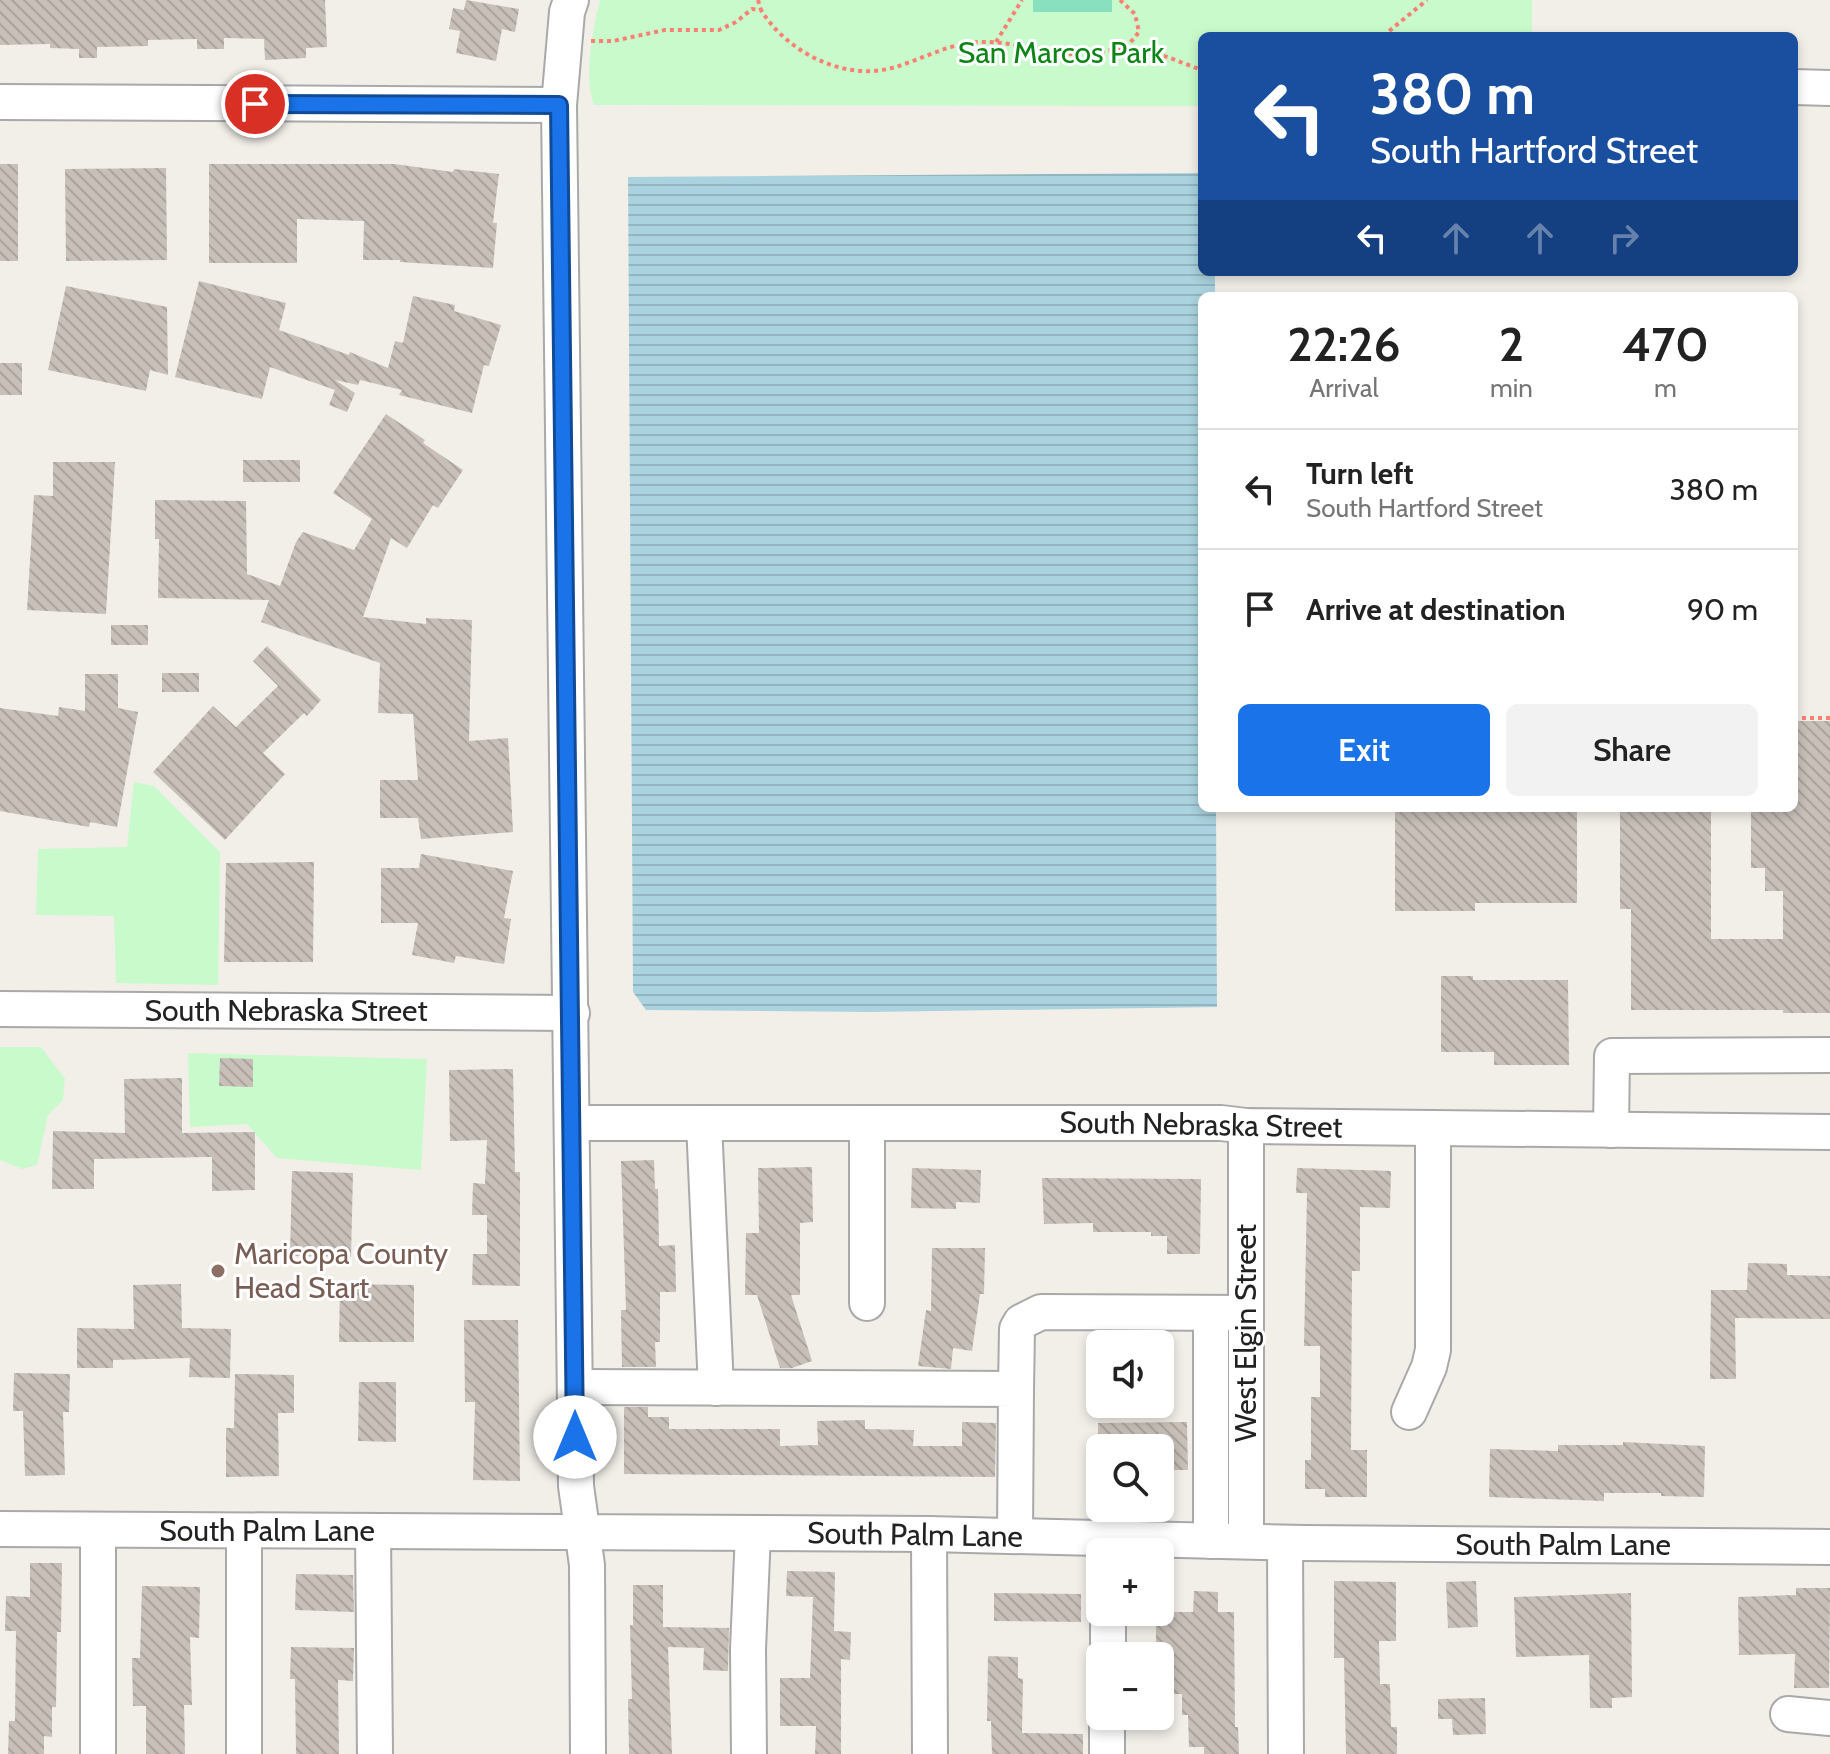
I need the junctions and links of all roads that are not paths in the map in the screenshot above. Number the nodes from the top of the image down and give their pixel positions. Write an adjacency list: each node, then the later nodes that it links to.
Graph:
1 (571, 0): 5 (street)
2 (1798, 87): 3 (street)
3 (1830, 88)
4 (0, 102): 5 (street)
5 (559, 105): 7 (street)
6 (0, 1009): 7 (street, South Nebraska Street)
7 (572, 1013): 9 (street)
8 (1830, 1055): 14 (street)
9 (572, 1123): 10 (street, South Nebraska Street); 19 (street)
10 (704, 1123): 11 (street, South Nebraska Street); 20 (street)
11 (867, 1123): 12 (street, South Nebraska Street); 16 (street)
12 (1246, 1126): 13 (street, South Nebraska Street); 18 (street, West Elgin Street)
13 (1433, 1128): 14 (street, South Nebraska Street); 22 (street)
14 (1611, 1130): 15 (street, South Nebraska Street)
15 (1830, 1132)
16 (867, 1303)
17 (1211, 1313): 18 (street); 21 (street); 31 (street)
18 (1246, 1313): 32 (street, West Elgin Street)
19 (575, 1387): 20 (street); 27 (street)
20 (716, 1388): 21 (street)
21 (1016, 1389): 30 (street)
22 (1409, 1412)
23 (0, 1529): 24 (street, South Palm Lane)
24 (98, 1531): 25 (street, South Palm Lane); 40 (street)
25 (244, 1531): 26 (street, South Palm Lane); 41 (street)
26 (373, 1531): 27 (street, South Palm Lane); 42 (street)
27 (581, 1531): 28 (street, South Palm Lane); 43 (street)
28 (753, 1533): 29 (street, South Palm Lane); 44 (street)
29 (929, 1534): 30 (street, South Palm Lane); 45 (street)
30 (1015, 1536): 34 (street, South Palm Lane)
31 (1211, 1541): 32 (street, South Palm Lane); 33 (street, South Palm Lane)
32 (1246, 1541): 35 (street, South Palm Lane)
33 (1174, 1542)
34 (1086, 1543)
35 (1285, 1543): 36 (street, South Palm Lane); 47 (street)
36 (1830, 1547)
37 (1788, 1714): 38 (street)
38 (1830, 1718)
39 (1107, 1730): 46 (street)
40 (98, 1754)
41 (244, 1754)
42 (375, 1754)
43 (588, 1754)
44 (749, 1754)
45 (930, 1754)
46 (1107, 1754)
47 (1286, 1754)

